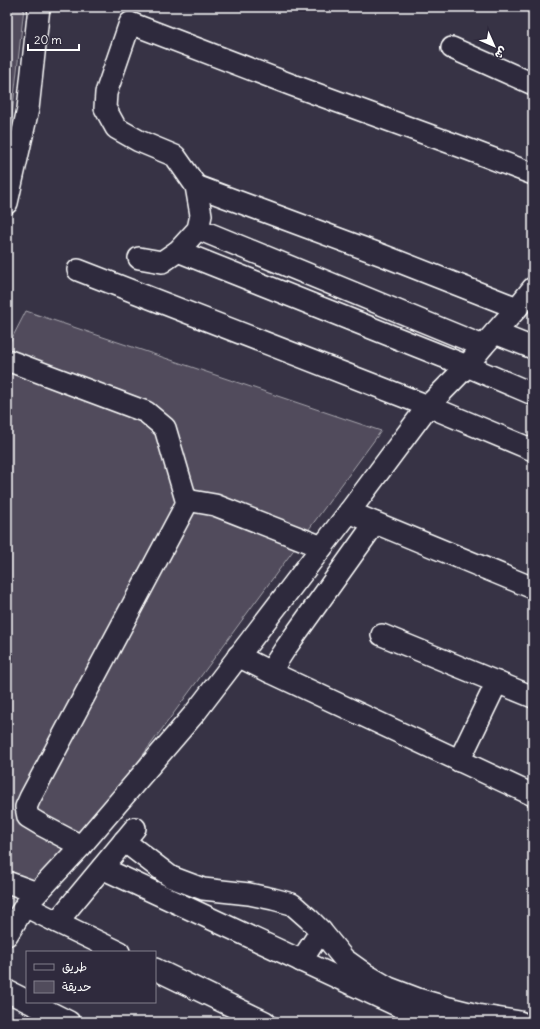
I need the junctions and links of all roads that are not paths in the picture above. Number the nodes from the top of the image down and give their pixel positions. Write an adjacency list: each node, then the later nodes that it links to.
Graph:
1 (39, 7): 7 (street)
2 (133, 15): 5 (street); 6 (street)
3 (452, 48): 4 (street)
4 (533, 84)
5 (533, 174)
6 (196, 186): 8 (street); 13 (street)
7 (7, 203)
8 (198, 229): 9 (street); 14 (street)
9 (178, 251): 10 (street); 17 (street)
10 (139, 258)
11 (78, 270): 19 (street)
12 (533, 288): 13 (street)
13 (517, 308): 14 (street)
14 (489, 340): 15 (street); 17 (street)
15 (533, 348)
16 (7, 360): 21 (street)
17 (468, 366): 18 (street); 19 (street)
18 (533, 394)
19 (428, 406): 20 (street); 22 (street)
20 (533, 450)
21 (187, 503): 24 (street); 33 (street)
22 (350, 512): 23 (street); 24 (street)
23 (375, 523): 25 (street); 28 (street)
24 (322, 547): 27 (street)
25 (533, 588)
26 (382, 635): 29 (street)
27 (238, 656): 28 (street); 33 (street)
28 (270, 672): 31 (street)
29 (497, 682): 30 (street); 31 (street)
30 (533, 697)
31 (459, 761): 32 (street)
32 (533, 796)
33 (81, 846): 36 (street)
34 (102, 868): 37 (street); 38 (street); 41 (street)
35 (7, 882): 36 (street)
36 (31, 899): 37 (street); 39 (street)
37 (57, 922): 40 (street)
38 (321, 931): 41 (street); 49 (street)
39 (7, 935)
40 (117, 951)
41 (301, 961): 48 (street)
42 (156, 969): 47 (street)
43 (7, 991): 44 (street)
44 (26, 1001)
45 (30, 1003): 46 (street)
46 (69, 1022)
47 (265, 1022)
48 (433, 1022)
49 (520, 1022)

